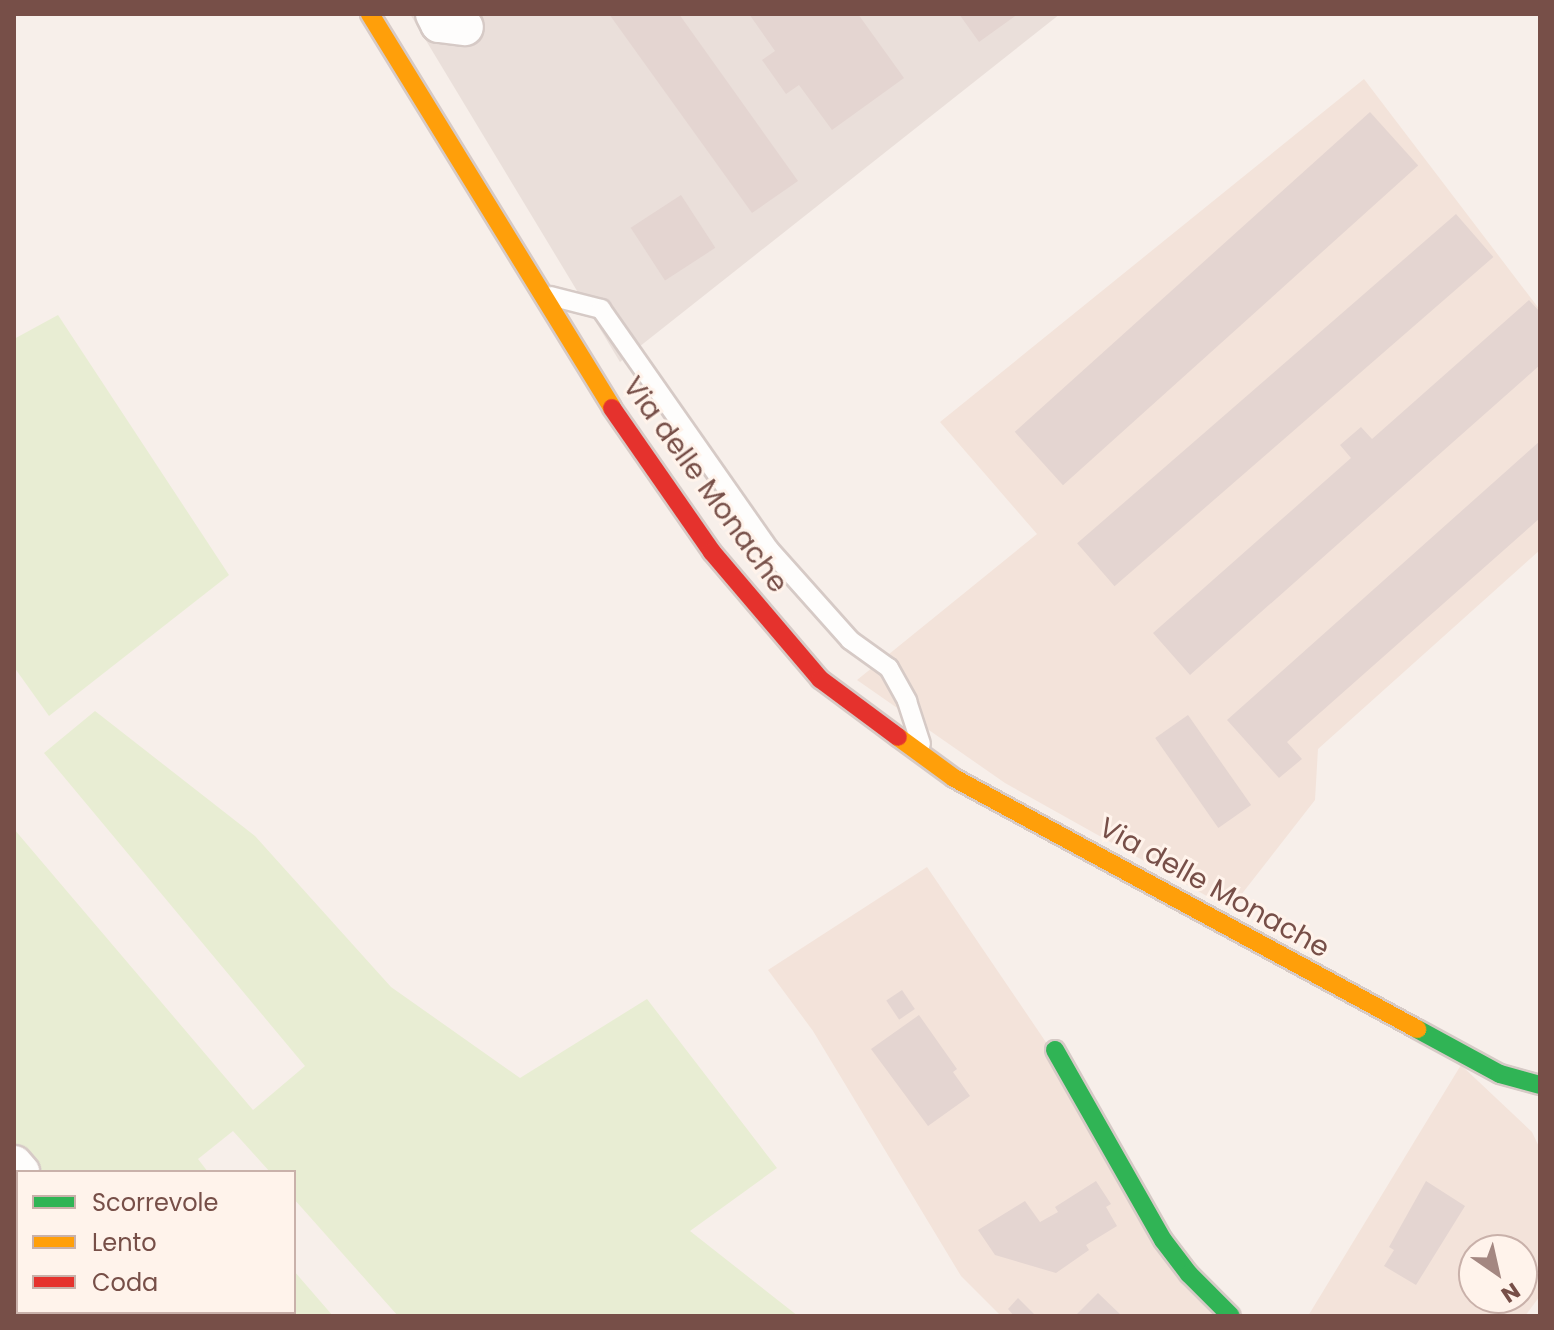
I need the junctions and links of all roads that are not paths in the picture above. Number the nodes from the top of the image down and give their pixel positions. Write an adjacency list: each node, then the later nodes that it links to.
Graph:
1 (370, 14): 2 (street, Via delle Monache)
2 (540, 293): 3 (street, Via delle Monache); 3 (lane)
3 (926, 758): 5 (street, Via delle Monache)
4 (1055, 1050): 8 (street)
5 (1500, 1074): 6 (street); 7 (street)
6 (1540, 1085)
7 (1530, 1103)
8 (1231, 1316)

